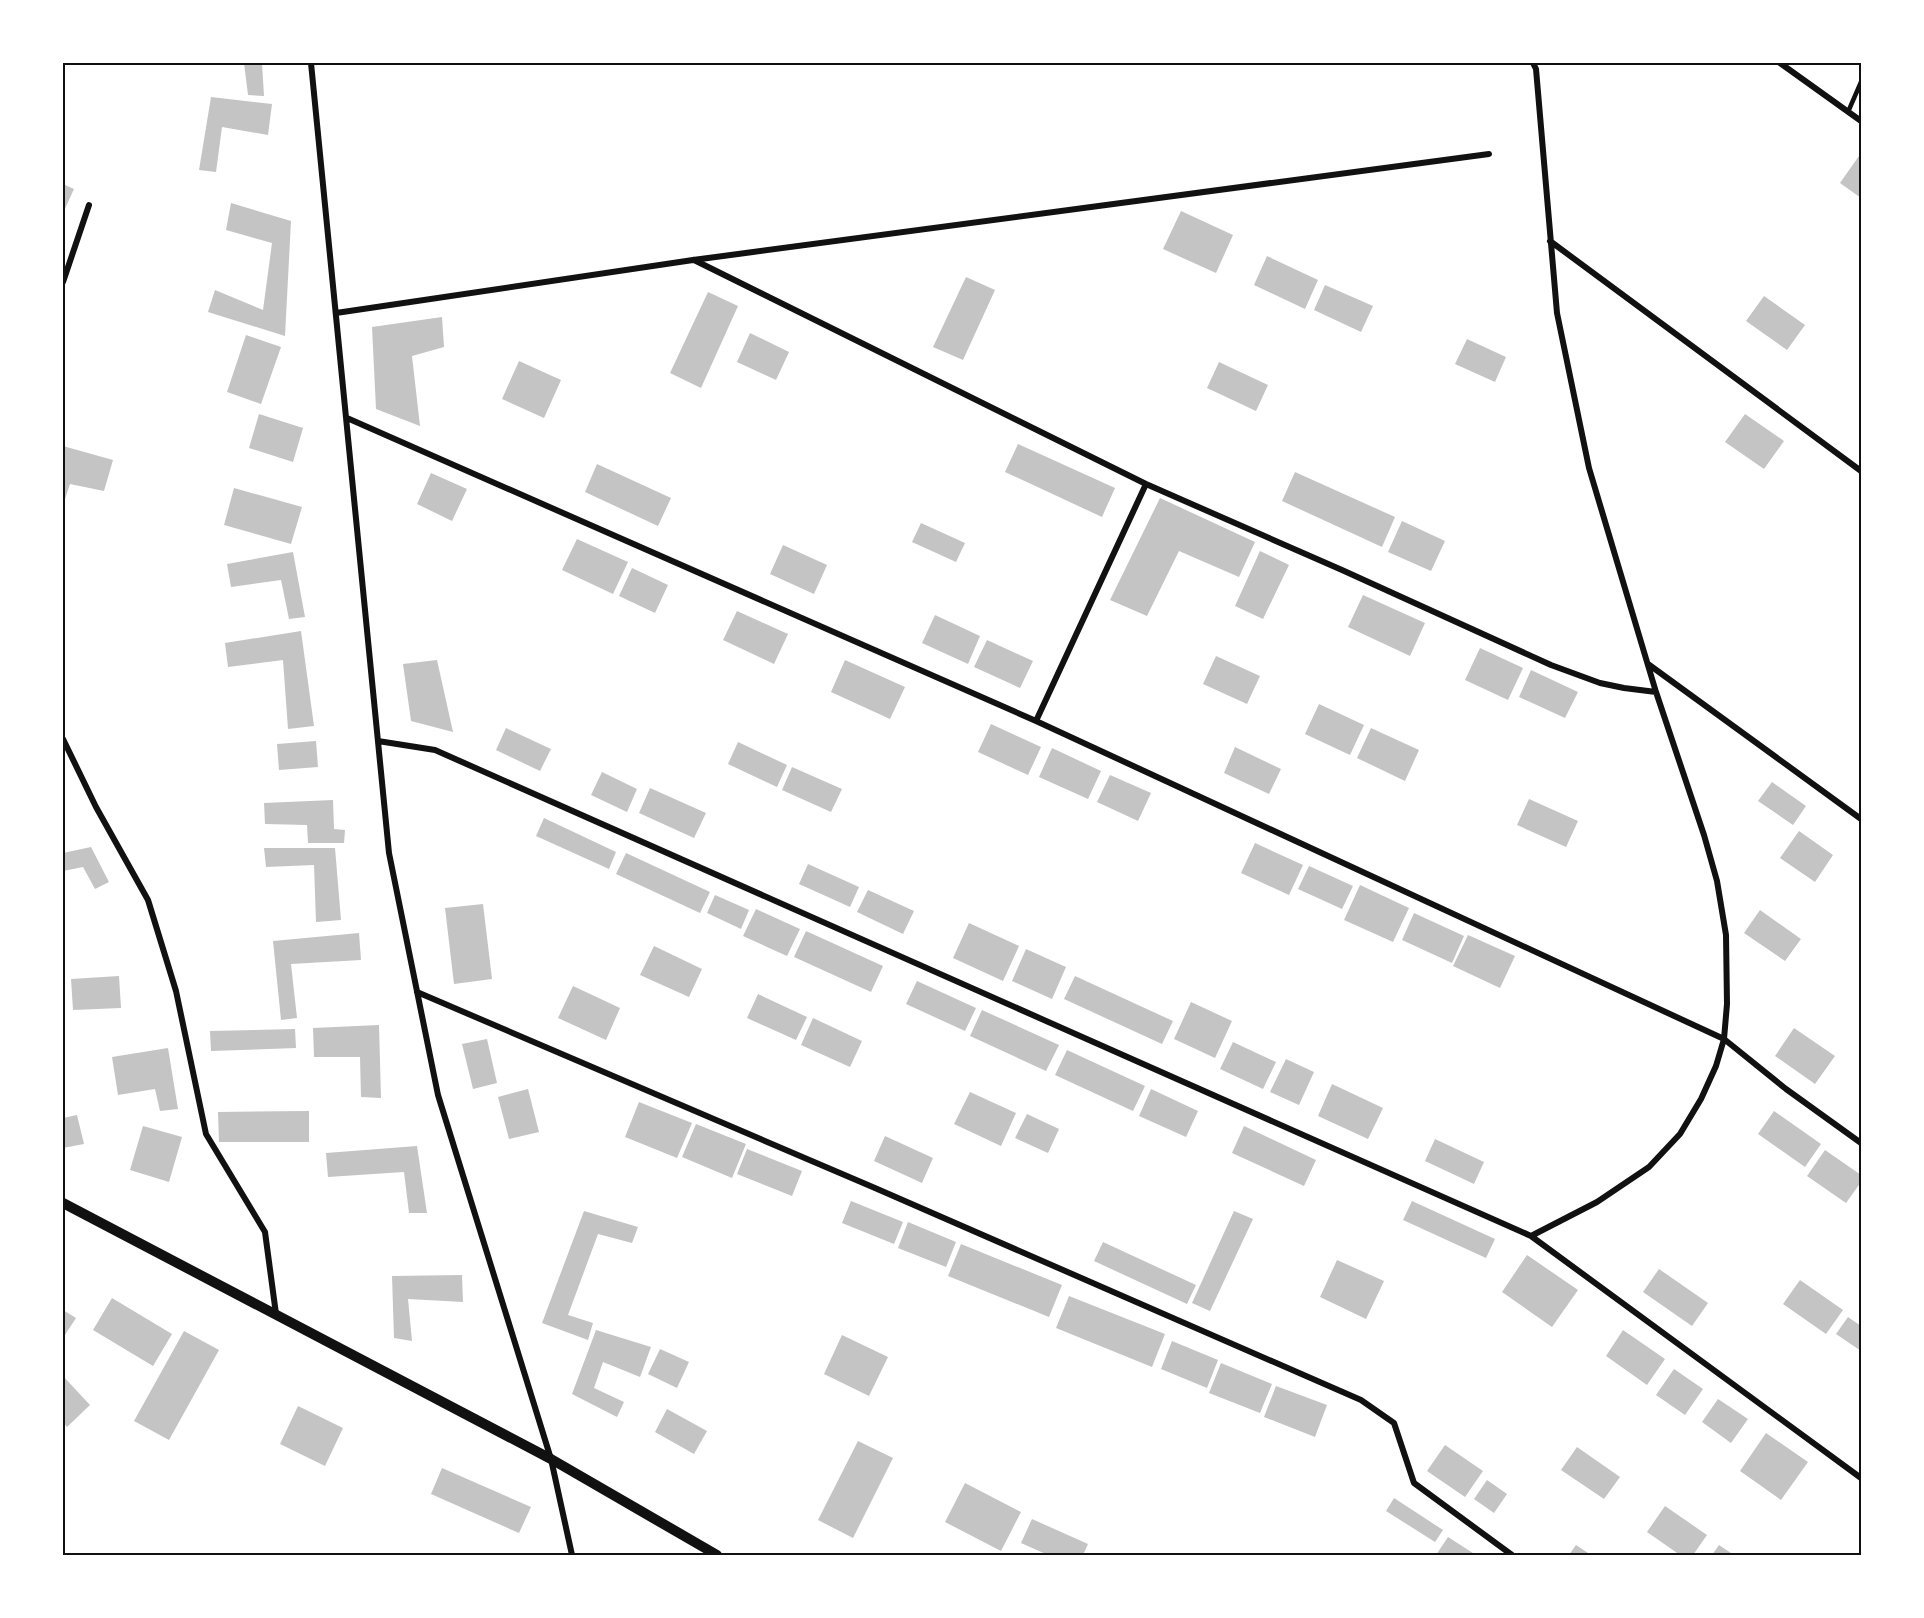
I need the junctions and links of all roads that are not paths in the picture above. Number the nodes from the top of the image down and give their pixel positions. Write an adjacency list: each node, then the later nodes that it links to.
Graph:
1 (311, 63): 12 (street)
2 (1533, 63): 9 (street)
3 (1780, 63): 5 (street)
4 (1861, 82): 5 (lane)
5 (1848, 112): 6 (street)
6 (1861, 121)
7 (1489, 154): 10 (street)
8 (89, 205): 11 (street)
9 (1550, 241): 14 (street); 16 (street)
10 (693, 260): 12 (street); 15 (street)
11 (63, 282)
12 (336, 313): 13 (street)
13 (347, 418): 18 (street); 20 (street)
14 (1861, 471)
15 (1146, 484): 17 (street); 18 (street)
16 (1648, 664): 17 (street); 21 (street)
17 (1656, 692): 23 (street)
18 (1036, 721): 23 (street)
19 (63, 739): 27 (street)
20 (378, 741): 22 (street); 26 (street)
21 (1861, 819)
22 (417, 992): 28 (street); 32 (street)
23 (1724, 1039): 24 (street); 26 (street)
24 (1861, 1143)
25 (63, 1203): 27 (street)
26 (1531, 1236): 29 (street)
27 (276, 1314): 28 (street)
28 (551, 1459): 30 (street); 31 (street)
29 (1861, 1478)
30 (572, 1555)
31 (717, 1555)
32 (1512, 1555)

